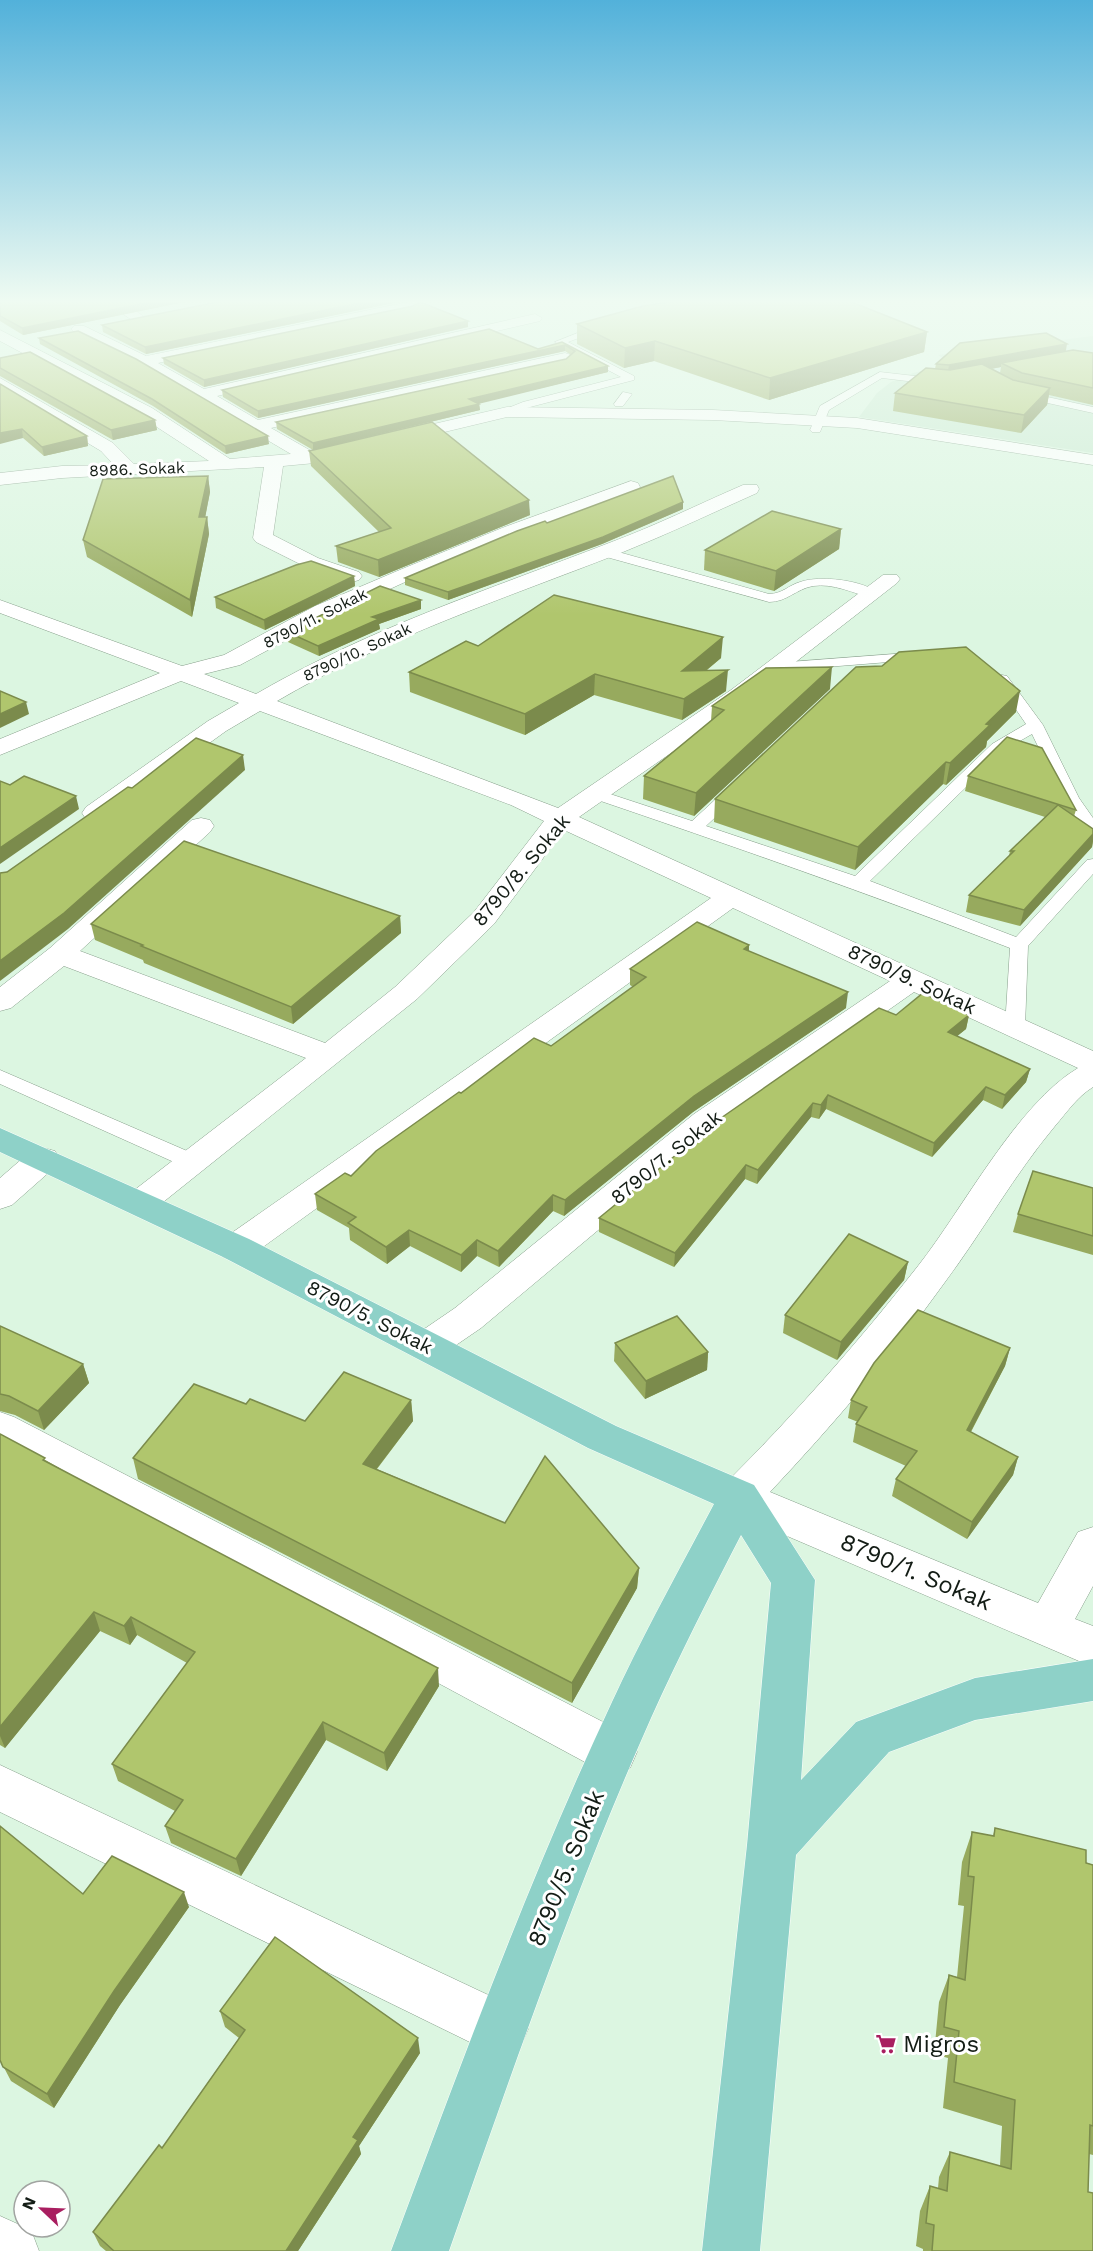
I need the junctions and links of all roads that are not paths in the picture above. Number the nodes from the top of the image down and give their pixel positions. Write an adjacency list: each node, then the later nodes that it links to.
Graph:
1 (35, 404): 18 (street)
2 (130, 404): 17 (street)
3 (217, 404): 12 (street)
4 (356, 404): 12 (street)
5 (536, 404): 11 (lane)
6 (606, 404): 11 (street, 8986. Sokak)
7 (628, 404): 13 (street, 8986. Sokak)
8 (831, 404): 13 (lane)
9 (1064, 404): 10 (lane)
10 (1093, 410)
11 (507, 412): 14 (street, 8986. Sokak)
12 (256, 426): 14 (street)
13 (818, 426): 14 (street, 8986. Sokak); 15 (street, 8986. Sokak); 19 (street, 8986. Sokak)
14 (310, 458): 16 (street, 8986. Sokak)
15 (1093, 460)
16 (274, 462): 17 (street, 8986. Sokak); 24 (street)
17 (226, 464): 18 (street, 8986. Sokak)
18 (129, 470): 20 (street, 8986. Sokak)
19 (1093, 472)
20 (0, 479)
21 (631, 487): 24 (street, 8790/11. Sokak)
22 (750, 489): 23 (street, 8790/10. Sokak)
23 (604, 552): 25 (lane); 27 (street, 8790/10. Sokak)
24 (379, 586): 27 (street); 32 (street, 8790/11. Sokak)
25 (881, 587): 30 (street, 8790/8. Sokak)
26 (0, 606): 32 (street, 8790/9. Sokak)
27 (450, 610): 34 (street, 8790/10. Sokak)
28 (935, 655): 29 (lane)
29 (862, 660): 30 (lane); 33 (lane)
30 (776, 667): 38 (street, 8790/8. Sokak)
31 (992, 671): 35 (lane)
32 (181, 673): 34 (street, 8790/9. Sokak); 36 (street, 8790/11. Sokak)
33 (852, 677)
34 (258, 702): 39 (street, 8790/9. Sokak); 40 (street, 8790/10. Sokak)
35 (1035, 725): 43 (lane); 45 (lane)
36 (0, 748)
37 (744, 781): 42 (lane)
38 (595, 794): 39 (street, 8790/8. Sokak); 42 (lane)
39 (560, 818): 46 (street, 8790/9. Sokak); 52 (street, 8790/8. Sokak)
40 (80, 824)
41 (201, 826): 48 (street)
42 (693, 829): 45 (lane)
43 (1093, 830)
44 (1093, 864): 47 (lane)
45 (858, 883): 47 (lane)
46 (732, 896): 49 (street, 8790/9. Sokak); 61 (street)
47 (1019, 945): 51 (lane)
48 (60, 954): 50 (street); 52 (street)
49 (913, 980): 51 (street, 8790/9. Sokak); 62 (street, 8790/7. Sokak)
50 (0, 1002)
51 (1015, 1027): 53 (street, 8790/9. Sokak)
52 (329, 1056): 58 (street, 8790/8. Sokak)
53 (1093, 1063)
54 (1093, 1073): 64 (street)
55 (0, 1076): 58 (lane)
56 (0, 1139): 57 (main road, 8790/5. Sokak)
57 (43, 1159): 59 (street); 60 (main road, 8790/5. Sokak)
58 (193, 1162): 60 (street, 8790/8. Sokak)
59 (0, 1197)
60 (140, 1203): 61 (main road, 8790/5. Sokak)
61 (236, 1248): 62 (main road, 8790/5. Sokak)
62 (427, 1346): 64 (main road, 8790/5. Sokak)
63 (0, 1428): 69 (street)
64 (739, 1497): 66 (street, 8790/1. Sokak); 69 (main road, 8790/5. Sokak); 71 (main road)
65 (1093, 1545): 66 (street)
66 (1048, 1627): 67 (street, 8790/1. Sokak)
67 (1093, 1647)
68 (1093, 1680): 71 (main road)
69 (613, 1752): 72 (main road, 8790/5. Sokak)
70 (0, 1788): 72 (street)
71 (772, 1845): 76 (main road)
72 (501, 2029): 75 (main road, 8790/5. Sokak)
73 (0, 2245): 74 (street)
74 (10, 2251)
75 (420, 2251)
76 (731, 2251)

